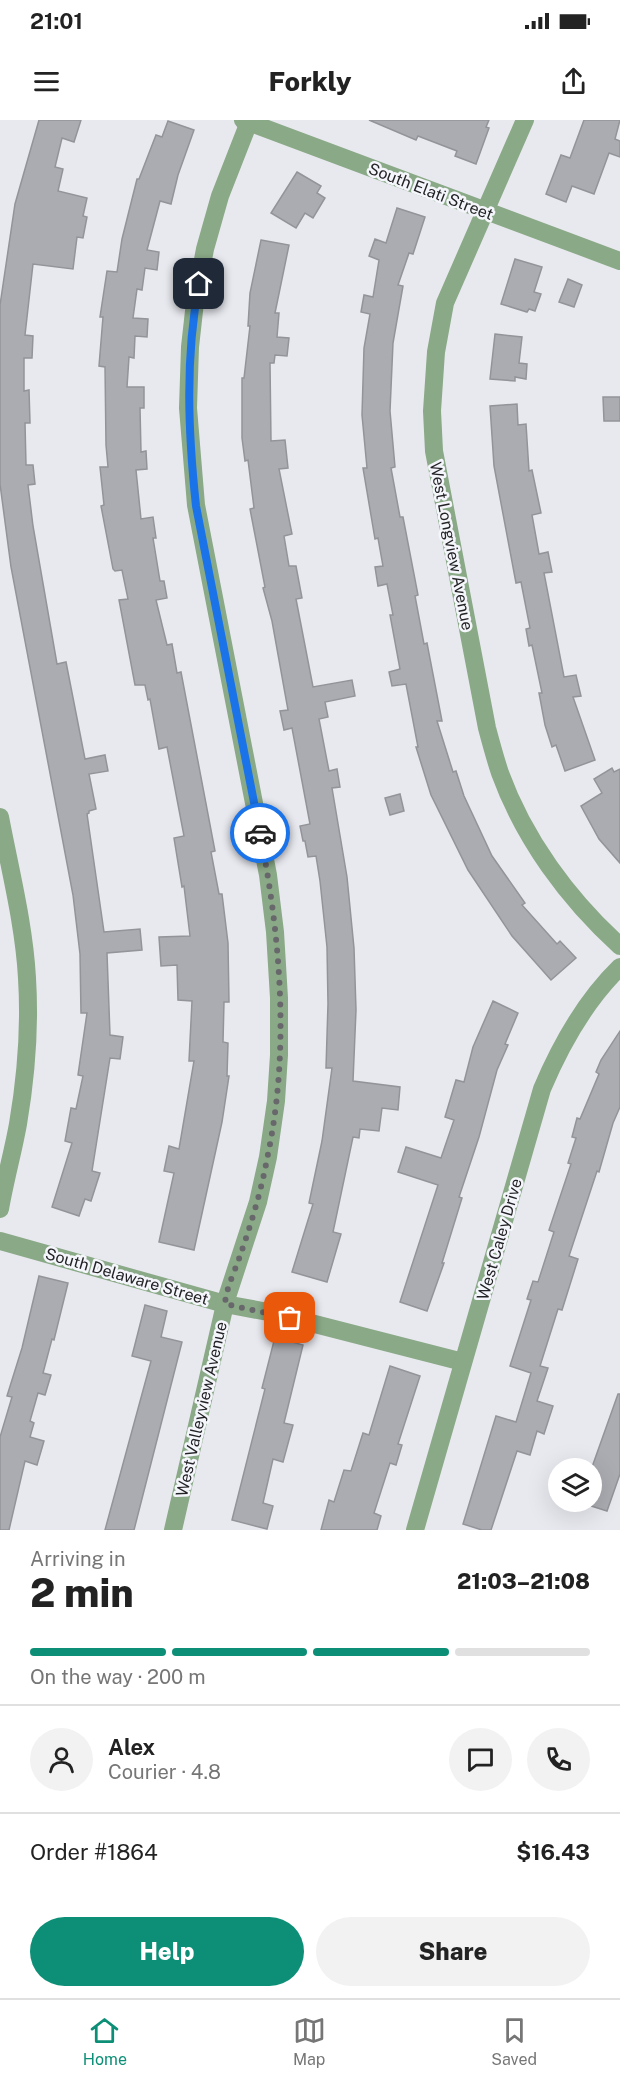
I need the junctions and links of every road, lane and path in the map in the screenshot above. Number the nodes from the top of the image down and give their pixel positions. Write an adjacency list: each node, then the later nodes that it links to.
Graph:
1 (525, 120): 3 (street, West Longview Avenue)
2 (246, 121): 3 (street, South Elati Street); 10 (street, West Valleyview Avenue)
3 (484, 211): 4 (street, South Elati Street); 6 (street, West Longview Avenue)
4 (620, 261)
5 (0, 817): 8 (street)
6 (620, 946)
7 (620, 967): 11 (street, West Caley Drive)
8 (0, 1209)
9 (0, 1241): 10 (street, South Delaware Street)
10 (225, 1304): 11 (street, South Delaware Street); 12 (street, West Valleyview Avenue)
11 (463, 1362): 13 (street, West Caley Drive)
12 (172, 1530)
13 (415, 1530)

